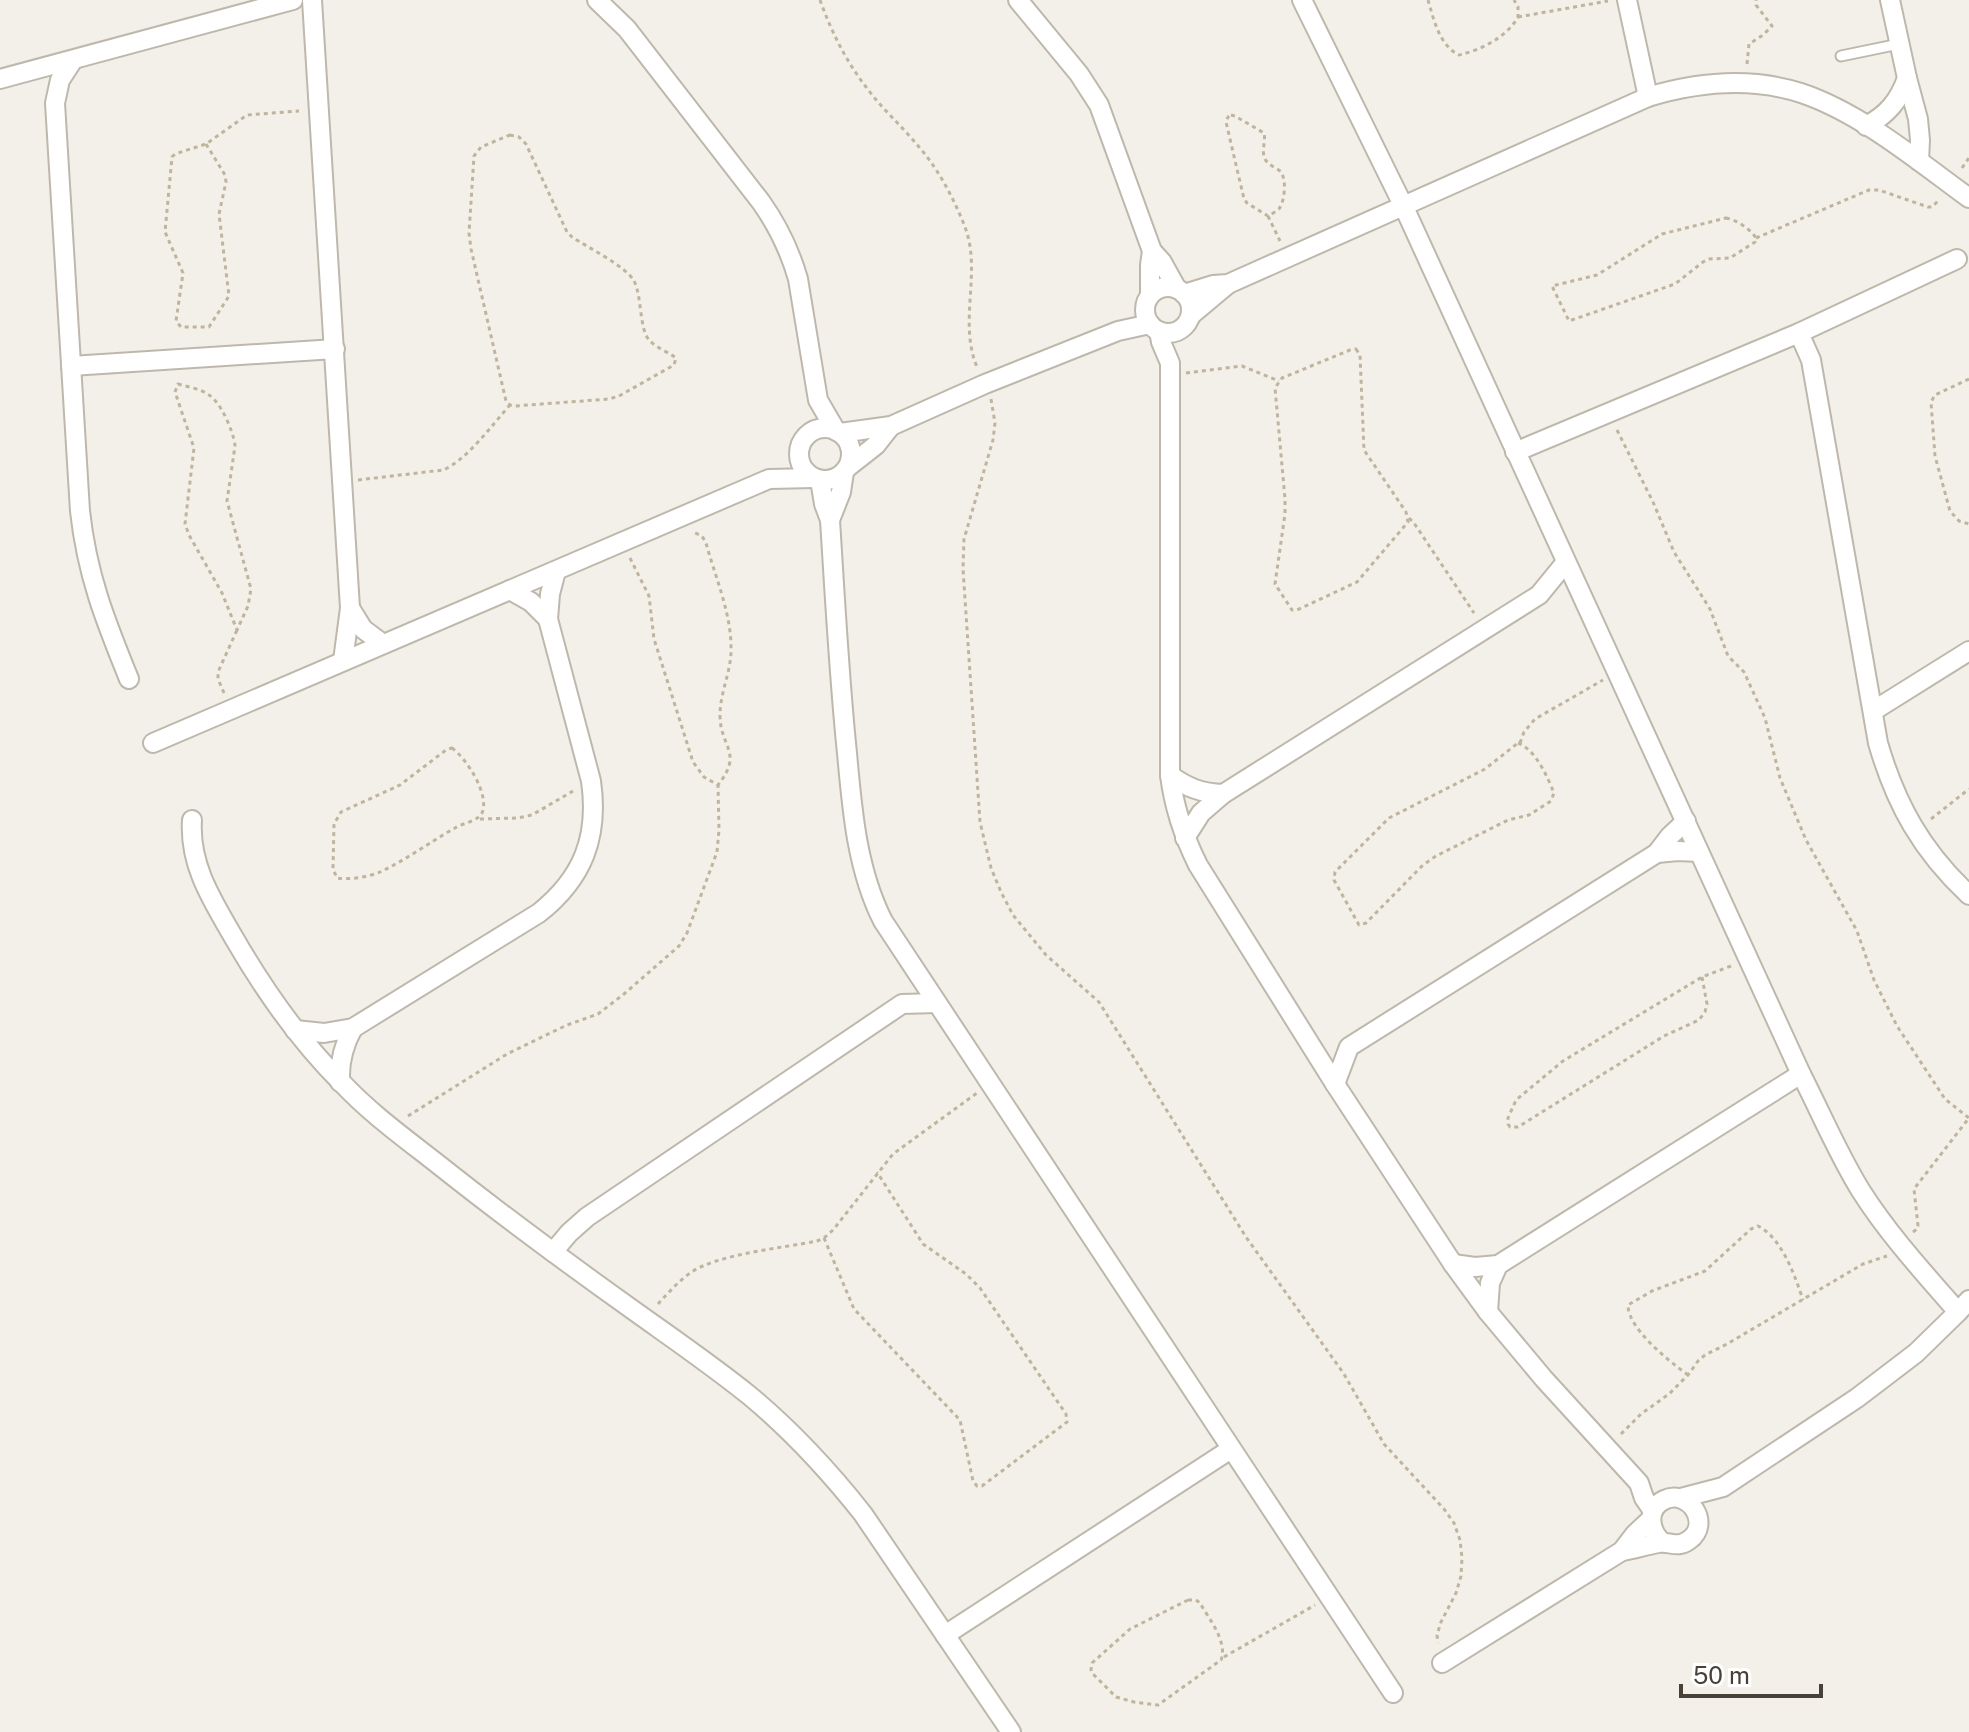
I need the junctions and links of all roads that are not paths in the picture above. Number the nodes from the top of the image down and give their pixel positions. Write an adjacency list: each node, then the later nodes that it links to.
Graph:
1 (293, 0): 10 (street)
2 (312, 0): 28 (street)
3 (597, 0): 31 (street)
4 (1018, 0): 19 (street)
5 (1302, 0): 18 (street)
6 (1627, 0): 13 (street)
7 (1890, 0): 8 (street)
8 (1899, 44): 9 (lane); 12 (street)
9 (1841, 56)
10 (73, 60): 11 (street); 14 (street)
11 (8, 77): 14 (street)
12 (1907, 78): 15 (street); 16 (street)
13 (1648, 97): 15 (street); 18 (street)
14 (55, 103): 29 (street)
15 (1866, 126): 16 (street)
16 (1919, 161): 17 (street)
17 (1969, 198)
18 (1403, 205): 21 (street); 35 (street)
19 (1152, 251): 22 (street); 23 (street)
20 (1957, 259): 27 (street)
21 (1228, 284): 22 (street); 24 (street)
22 (1180, 291): 23 (street); 24 (street)
23 (1148, 300): 25 (street); 26 (street)
24 (1187, 321): 25 (street); 30 (street)
25 (1155, 328): 26 (street); 30 (street)
26 (1118, 331): 32 (street)
27 (1799, 333): 35 (street); 51 (street)
28 (335, 349): 29 (street); 45 (street)
29 (71, 366): 50 (street)
30 (1170, 369): 53 (street)
31 (818, 400): 33 (street); 34 (street)
32 (891, 426): 33 (street); 36 (street)
33 (838, 432): 34 (street); 36 (street)
34 (805, 439): 37 (street); 38 (street)
35 (1515, 452): 40 (street)
36 (846, 469): 38 (street); 39 (street)
37 (769, 479): 38 (street); 41 (street)
38 (817, 479): 39 (street)
39 (830, 520): 61 (street)
40 (1566, 562): 43 (street); 44 (street)
41 (556, 571): 42 (street); 46 (street)
42 (510, 590): 46 (street); 47 (street)
43 (1539, 595): 44 (street); 54 (street)
44 (1582, 597): 56 (street)
45 (350, 608): 47 (street); 49 (street)
46 (548, 619): 64 (street)
47 (383, 644): 49 (street)
48 (1969, 651): 51 (street)
49 (343, 661): 52 (street)
50 (129, 679)
51 (1873, 711): 60 (street)
52 (153, 743)
53 (1170, 775): 54 (street); 57 (street)
54 (1223, 794): 57 (street)
55 (192, 820): 65 (street)
56 (1686, 821): 58 (street); 59 (street)
57 (1185, 838): 67 (street)
58 (1699, 852): 59 (street); 68 (street)
59 (1657, 853): 66 (street)
60 (1969, 895)
61 (915, 969): 62 (street); 63 (street)
62 (937, 1003): 63 (street); 76 (street)
63 (902, 1004): 71 (street)
64 (353, 1028): 65 (street); 69 (street)
65 (295, 1030): 69 (street)
66 (1349, 1047): 67 (street); 70 (street)
67 (1313, 1048): 70 (street)
68 (1801, 1074): 73 (street); 74 (street)
69 (340, 1082): 71 (street)
70 (1335, 1084): 72 (street)
71 (553, 1252): 84 (street)
72 (1453, 1264): 73 (street); 75 (street)
73 (1498, 1265): 75 (street)
74 (1964, 1306): 78 (street)
75 (1488, 1312): 77 (street)
76 (1231, 1449): 84 (street); 86 (street)
77 (1639, 1483): 79 (street); 80 (street)
78 (1723, 1487): 79 (street); 81 (street)
79 (1676, 1498): 80 (street); 81 (street)
80 (1652, 1515): 82 (street); 83 (street)
81 (1698, 1527): 82 (street)
82 (1662, 1542): 83 (street)
83 (1622, 1551): 85 (street)
84 (945, 1635): 87 (street)
85 (1442, 1663)
86 (1393, 1693)
87 (1011, 1732)

